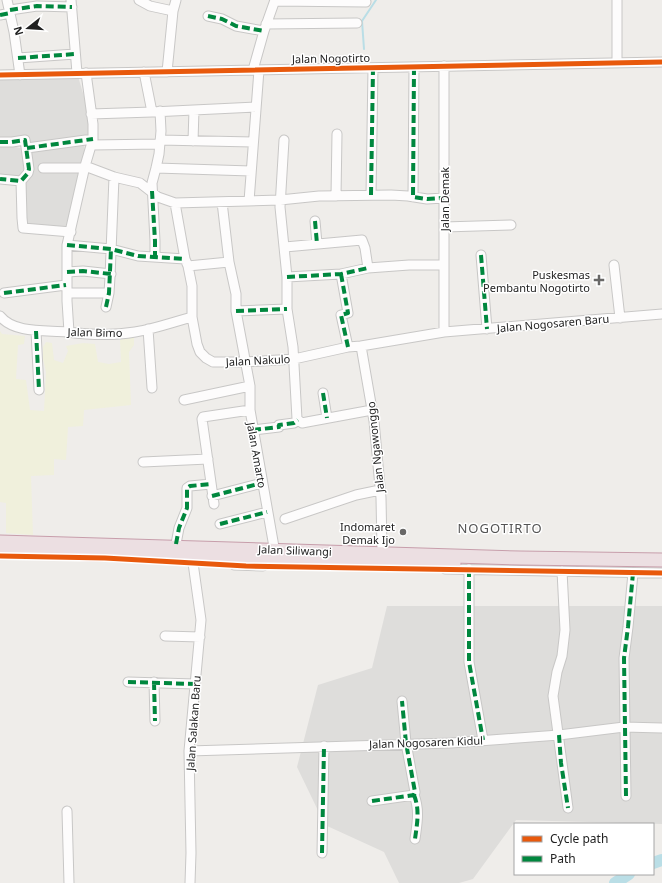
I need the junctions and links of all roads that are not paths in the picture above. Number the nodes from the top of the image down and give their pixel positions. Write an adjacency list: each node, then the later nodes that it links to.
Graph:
1 (7, 0): 8 (street)
2 (139, 0): 9 (street)
3 (176, 0): 9 (street)
4 (275, 0): 6 (street); 13 (street)
5 (617, 0): 17 (street)
6 (366, 2)
7 (72, 4): 8 (street); 14 (street)
8 (10, 11): 10 (street); 15 (street)
9 (174, 11): 23 (street)
10 (0, 15)
11 (208, 16): 13 (street)
12 (357, 23): 13 (street)
13 (265, 28): 21 (street)
14 (75, 54): 15 (street); 24 (street)
15 (18, 58): 26 (street)
16 (662, 62): 17 (street, Jalan Nogotirto)
17 (617, 63): 18 (street, Jalan Nogotirto)
18 (444, 66): 19 (street, Jalan Nogotirto); 50 (street, Jalan Demak)
19 (414, 67): 20 (street, Jalan Nogotirto); 49 (street)
20 (373, 68): 21 (street, Jalan Nogotirto); 47 (street)
21 (256, 70): 23 (street, Jalan Nogotirto); 27 (street)
22 (144, 72): 23 (street, Jalan Nogotirto); 24 (street, Jalan Nogotirto); 29 (street)
23 (167, 72)
24 (81, 73): 26 (street, Jalan Nogotirto); 30 (street)
25 (0, 75): 26 (street, Jalan Nogotirto)
26 (20, 75)
27 (256, 107): 28 (street); 37 (street)
28 (194, 110): 29 (street); 33 (street)
29 (156, 112): 30 (street); 36 (street)
30 (91, 114): 35 (street)
31 (337, 134): 48 (street)
32 (284, 140): 51 (street)
33 (193, 141): 36 (street); 37 (street)
34 (0, 142): 38 (street)
35 (92, 142): 36 (street); 38 (street); 39 (street)
36 (159, 142): 41 (street)
37 (253, 142): 42 (street)
38 (27, 148): 45 (street)
39 (85, 167): 40 (street); 43 (street); 58 (street)
40 (43, 168)
41 (156, 168): 42 (street); 46 (street)
42 (251, 171): 52 (street)
43 (114, 177): 46 (street); 62 (street)
44 (0, 180): 45 (street)
45 (21, 181): 58 (street)
46 (152, 191): 54 (street); 64 (street)
47 (371, 195): 48 (street); 49 (street)
48 (336, 196): 51 (street)
49 (413, 197): 50 (street)
50 (444, 198): 57 (street, Jalan Demak)
51 (280, 200): 52 (street); 61 (street)
52 (249, 201): 53 (street)
53 (222, 202): 54 (street); 65 (street, Jalan Amarto)
54 (175, 204): 66 (street, Jalan Nakulo)
55 (314, 221): 59 (street)
56 (511, 225): 57 (street)
57 (444, 227): 68 (street, Jalan Demak)
58 (70, 232): 60 (street)
59 (317, 244): 61 (street); 69 (street)
60 (67, 245): 62 (street); 70 (street)
61 (285, 248): 73 (street)
62 (110, 249): 64 (street); 71 (street)
63 (481, 256): 85 (street)
64 (155, 257): 66 (street)
65 (229, 262): 66 (street); 79 (street, Jalan Amarto)
66 (186, 263): 82 (street, Jalan Nakulo)
67 (614, 264): 83 (street)
68 (444, 265): 69 (street); 88 (street, Jalan Demak)
69 (368, 268): 72 (street)
70 (66, 272): 71 (street); 74 (street)
71 (110, 274): 75 (street)
72 (341, 274): 73 (street); 90 (street)
73 (287, 277): 78 (street)
74 (67, 289): 75 (street); 76 (street); 87 (street)
75 (109, 292): 77 (street)
76 (4, 293)
77 (106, 308)
78 (287, 309): 79 (street); 91 (street)
79 (236, 311): 92 (street, Jalan Amarto)
80 (662, 314): 83 (street, Jalan Nogosaren Baru)
81 (0, 316): 86 (street, Jalan Bimo)
82 (192, 317): 84 (street, Jalan Bimo); 92 (street, Jalan Nakulo)
83 (620, 318): 85 (street, Jalan Nogosaren Baru)
84 (148, 329): 87 (street, Jalan Bimo); 94 (street)
85 (487, 329): 88 (street, Jalan Nogosaren Baru)
86 (36, 331): 87 (street, Jalan Bimo); 95 (street)
87 (68, 332)
88 (444, 332): 89 (street, Jalan Nakulo)
89 (361, 346): 90 (street, Jalan Nakulo); 99 (street, Jalan Ngawonggo)
90 (348, 347): 91 (street, Jalan Nakulo)
91 (294, 359): 92 (street, Jalan Nakulo); 101 (street)
92 (245, 362): 93 (street, Jalan Amarto)
93 (250, 386): 97 (street); 98 (street, Jalan Amarto)
94 (152, 388)
95 (39, 390)
96 (323, 393): 100 (street)
97 (184, 400)
98 (250, 410): 102 (street, Jalan Amarto); 103 (street)
99 (372, 410): 100 (street); 107 (street, Jalan Ngawonggo)
100 (327, 418): 101 (street)
101 (298, 420): 102 (street)
102 (253, 430): 105 (street, Jalan Amarto)
103 (208, 459): 104 (street); 106 (street)
104 (143, 462)
105 (262, 483): 106 (street); 108 (street, Jalan Amarto)
106 (211, 484): 113 (street)
107 (380, 490): 109 (street); 115 (street, Jalan Ngawonggo)
108 (267, 512): 110 (street); 114 (street, Jalan Amarto)
109 (285, 519)
110 (220, 524)
111 (0, 537): 113 (street)
112 (0, 542): 119 (highway, Jalan Siliwangi)
113 (176, 544): 114 (street)
114 (274, 547): 115 (street)
115 (382, 549): 119 (street)
116 (0, 551): 122 (highway, Jalan Siliwangi)
117 (662, 554): 119 (street)
118 (0, 556): 123 (street)
119 (428, 559): 121 (highway, Jalan Siliwangi); 122 (highway, Jalan Siliwangi); 125 (street)
120 (662, 560): 121 (highway, Jalan Siliwangi)
121 (520, 561): 124 (highway, Jalan Siliwangi)
122 (246, 562): 123 (street)
123 (193, 563): 130 (street, Jalan Salakan Baru)
124 (662, 568)
125 (469, 569): 126 (street); 139 (street)
126 (562, 571): 127 (street); 138 (street)
127 (633, 573): 128 (street); 136 (street)
128 (662, 573)
129 (165, 636): 130 (street)
130 (200, 637): 133 (street, Jalan Salakan Baru)
131 (128, 682): 132 (street)
132 (154, 682): 133 (street); 135 (street)
133 (195, 684): 142 (street, Jalan Salakan Baru)
134 (402, 701): 140 (street)
135 (155, 721)
136 (624, 728): 137 (street, Jalan Nogosaren Kidul); 138 (street, Jalan Nogosaren Kidul); 144 (street)
137 (662, 728)
138 (559, 735): 139 (street, Jalan Nogosaren Kidul); 146 (street)
139 (483, 740): 140 (street, Jalan Nogosaren Kidul)
140 (406, 744): 141 (street, Jalan Nogosaren Kidul); 143 (street)
141 (324, 746): 142 (street, Jalan Nogosaren Kidul); 149 (street)
142 (189, 751): 151 (street, Jalan Salakan Baru)
143 (414, 795): 145 (street); 148 (street)
144 (626, 796)
145 (372, 801)
146 (568, 808)
147 (67, 811): 150 (street)
148 (415, 839)
149 (322, 854)
150 (69, 883)
151 (190, 883)

